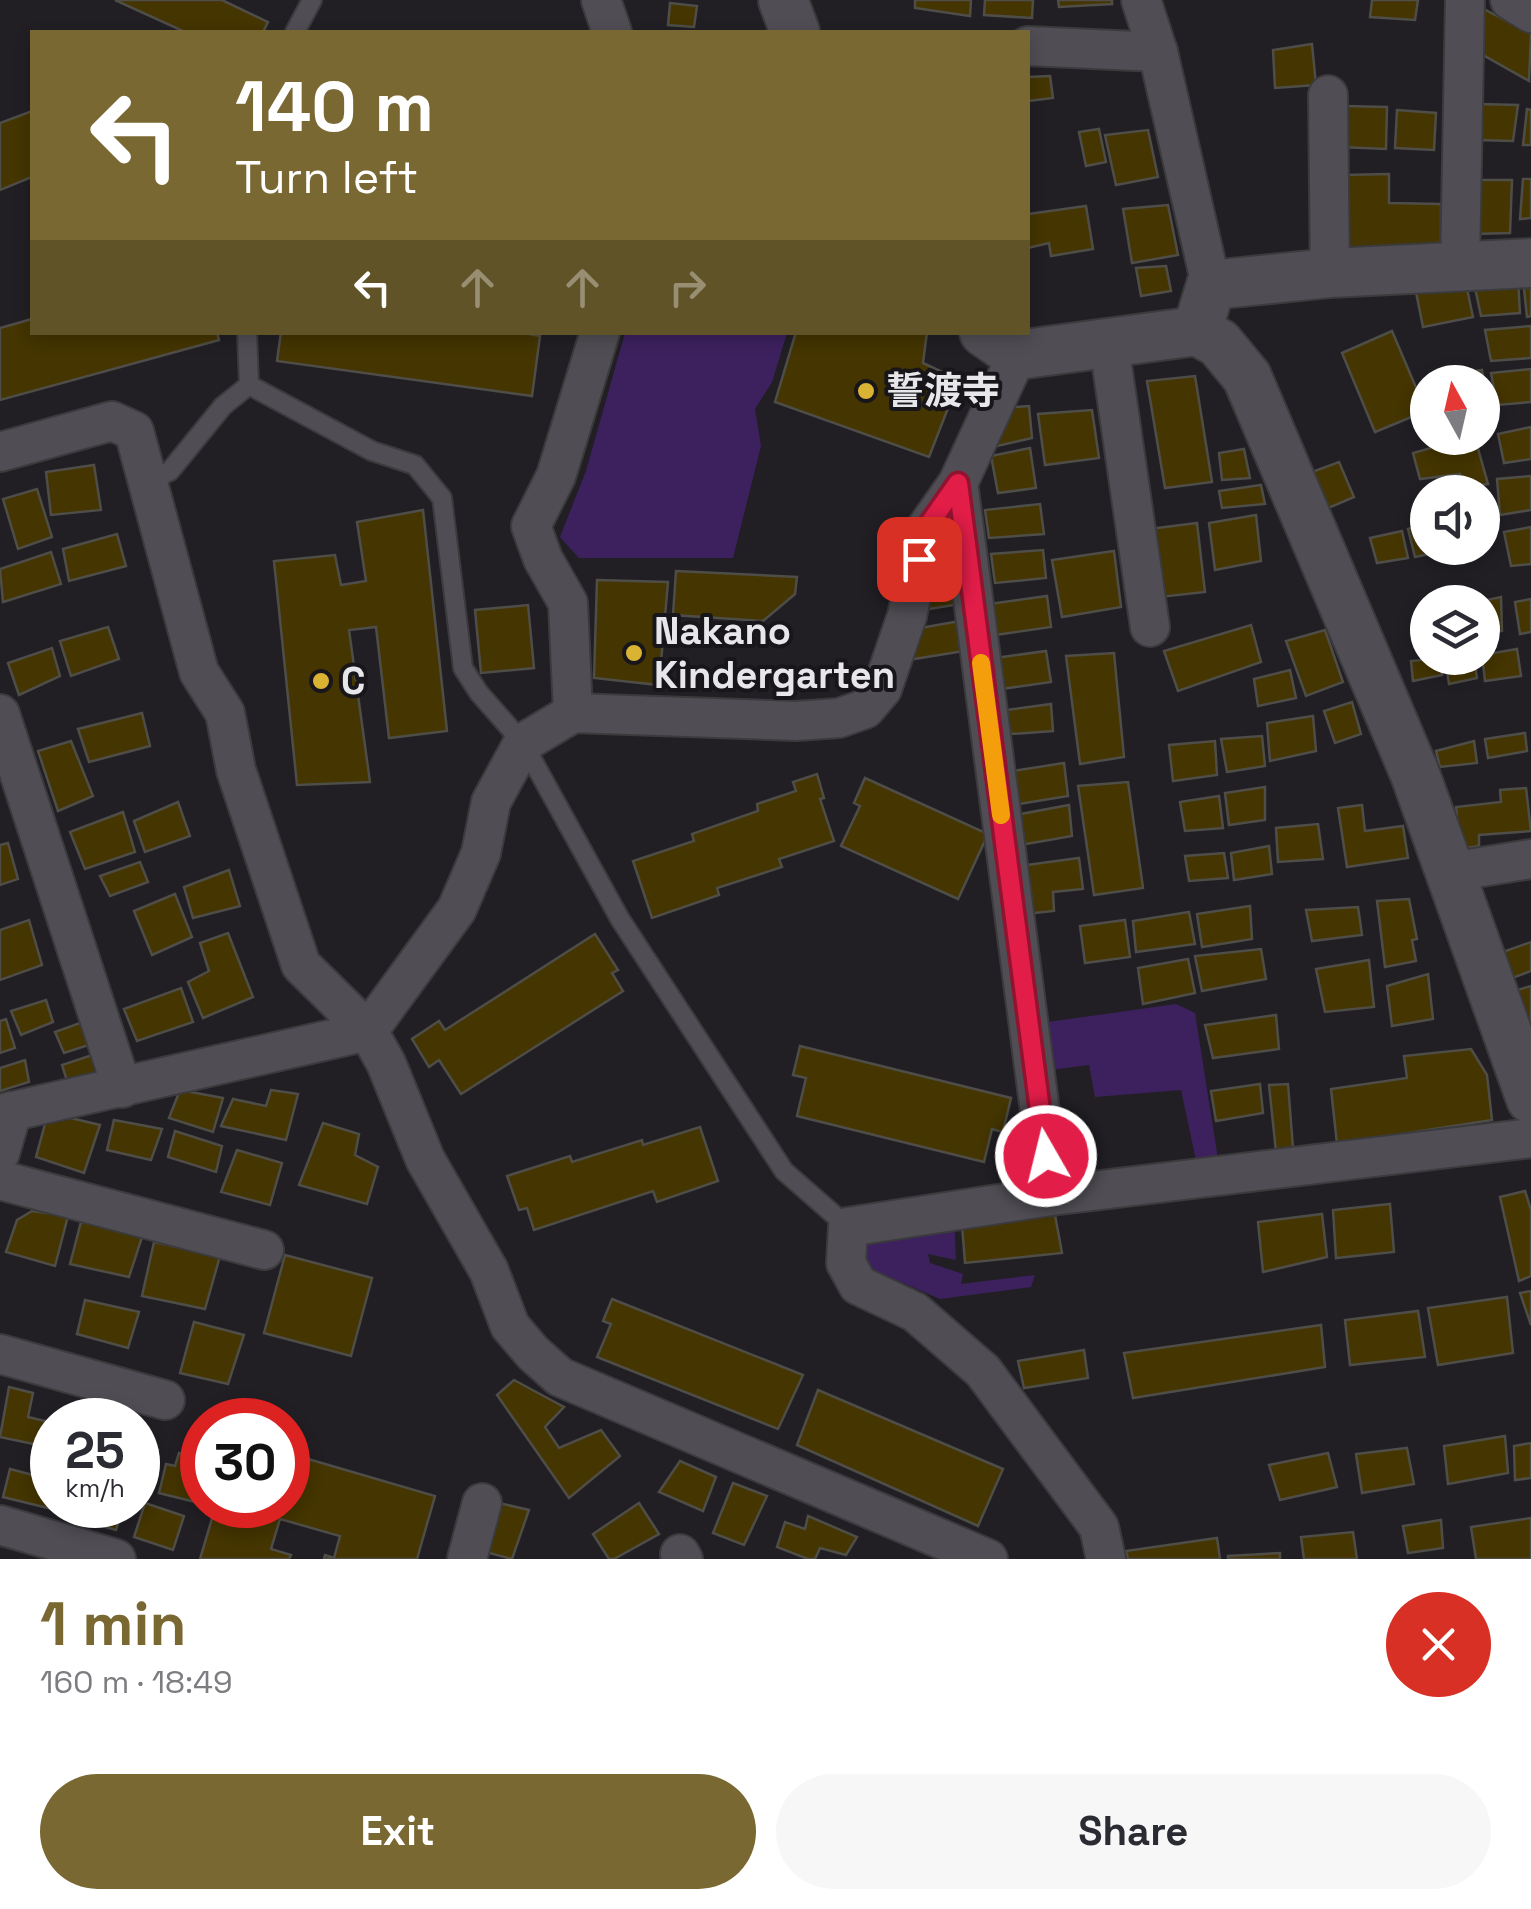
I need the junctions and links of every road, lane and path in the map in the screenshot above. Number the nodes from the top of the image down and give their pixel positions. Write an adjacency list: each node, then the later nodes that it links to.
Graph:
1 (312, 0): 8 (lane)
2 (601, 0): 9 (street)
3 (783, 0): 10 (street)
4 (1141, 0): 12 (street)
5 (1464, 0): 15 (street)
6 (1510, 0): 7 (street)
7 (1531, 13)
8 (296, 30)
9 (611, 30)
10 (794, 30)
11 (1030, 46): 12 (street)
12 (1158, 52): 17 (street)
13 (1328, 95): 16 (street)
14 (1531, 262): 15 (street)
15 (1460, 267): 16 (street)
16 (1330, 273): 17 (street)
17 (1211, 285): 18 (street)
18 (1197, 331): 22 (street); 32 (street)
19 (247, 335): 23 (lane)
20 (599, 335): 28 (street)
21 (1000, 344): 22 (street); 26 (street)
22 (1108, 345): 27 (street)
23 (249, 385): 25 (lane); 30 (lane)
24 (0, 452): 25 (street)
25 (149, 481): 33 (street)
26 (958, 483): 28 (street); 40 (street)
27 (1150, 626)
28 (572, 713): 30 (street)
29 (0, 714): 34 (street)
30 (523, 743): 33 (street); 41 (lane)
31 (1531, 859): 32 (street)
32 (1450, 872): 35 (street)
33 (368, 1031): 34 (street); 49 (street)
34 (122, 1088): 36 (street)
35 (1531, 1099)
36 (6, 1112): 38 (street)
37 (1531, 1138): 40 (street)
38 (0, 1153)
39 (0, 1180): 42 (street)
40 (1051, 1196): 41 (street)
41 (848, 1227): 50 (street)
42 (264, 1250)
43 (0, 1354): 44 (street)
44 (165, 1400)
45 (482, 1503): 48 (street)
46 (0, 1524): 47 (street)
47 (116, 1559)
48 (467, 1559)
49 (988, 1559)
50 (1106, 1559)

